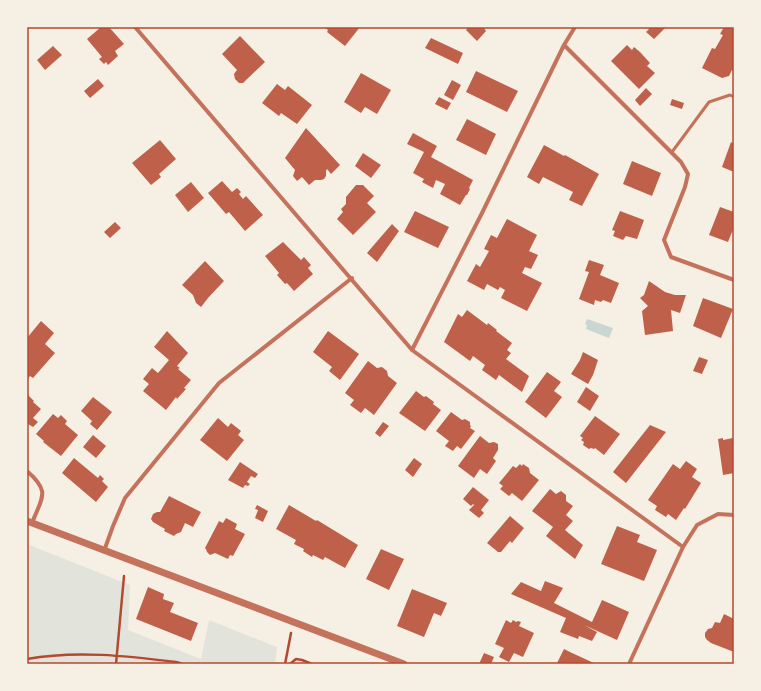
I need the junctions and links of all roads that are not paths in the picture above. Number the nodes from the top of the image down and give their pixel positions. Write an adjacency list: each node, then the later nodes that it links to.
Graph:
1 (136, 27): 6 (street)
2 (575, 27): 3 (street)
3 (564, 45): 5 (street); 8 (street)
4 (734, 97): 5 (lane)
5 (672, 152): 7 (street)
6 (352, 278): 8 (street); 13 (street)
7 (734, 280)
8 (412, 350): 12 (street)
9 (27, 472): 11 (street)
10 (734, 515): 12 (street)
11 (30, 522): 13 (street)
12 (683, 547): 15 (street)
13 (104, 550): 14 (street)
14 (404, 664)
15 (629, 664)

